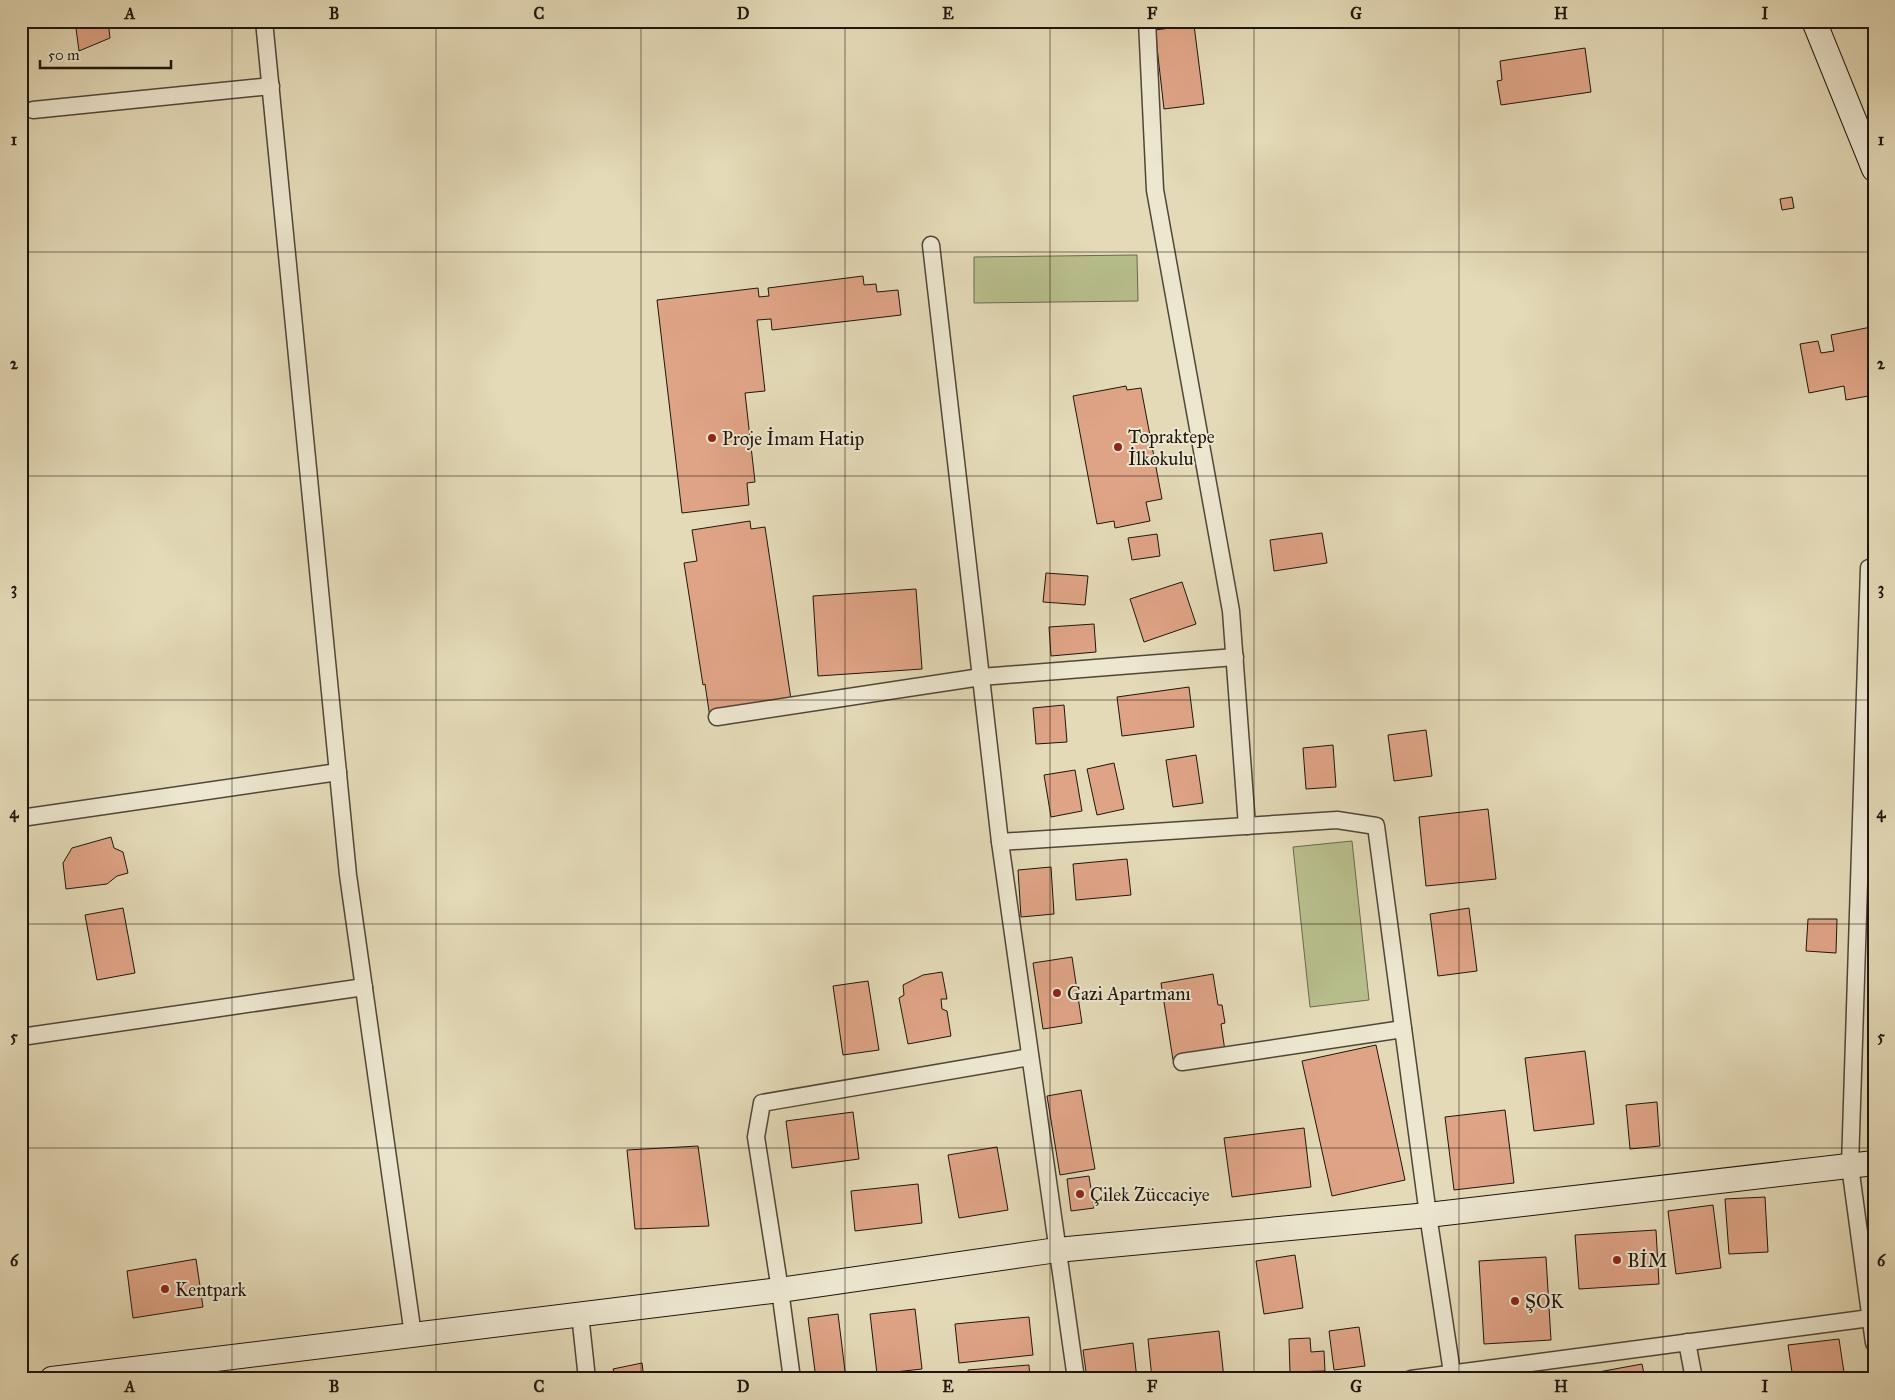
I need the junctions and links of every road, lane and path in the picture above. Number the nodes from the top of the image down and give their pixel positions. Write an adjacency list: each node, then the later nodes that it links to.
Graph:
1 (264, 21): 4 (street)
2 (1147, 21): 9 (street)
3 (1814, 21): 6 (main road)
4 (271, 86): 5 (street); 12 (street)
5 (33, 110)
6 (1874, 170)
7 (931, 245): 10 (street)
8 (1874, 566): 22 (street)
9 (1235, 657): 10 (street); 14 (street)
10 (981, 677): 11 (street); 15 (street)
11 (717, 717)
12 (338, 772): 13 (street); 16 (street)
13 (21, 818)
14 (1247, 826): 15 (street); 17 (street)
15 (1000, 842): 19 (street)
16 (364, 987): 18 (street); 28 (street)
17 (1403, 1029): 20 (street); 23 (street)
18 (21, 1037)
19 (1030, 1057): 24 (street); 25 (street)
20 (1182, 1062)
21 (1874, 1163): 22 (main road)
22 (1850, 1166): 23 (main road); 27 (street)
23 (1428, 1215): 24 (main road); 31 (street)
24 (1057, 1250): 25 (main road); 35 (street)
25 (780, 1290): 26 (main road); 34 (street)
26 (580, 1314): 28 (main road); 33 (street)
27 (1870, 1318): 29 (street); 30 (street)
28 (413, 1334): 32 (main road)
29 (1688, 1342): 31 (street); 37 (street)
30 (1874, 1343)
31 (1452, 1376): 36 (street)
32 (52, 1379)
33 (587, 1379)
34 (792, 1379)
35 (1076, 1379)
36 (1411, 1379)
37 (1694, 1379)

